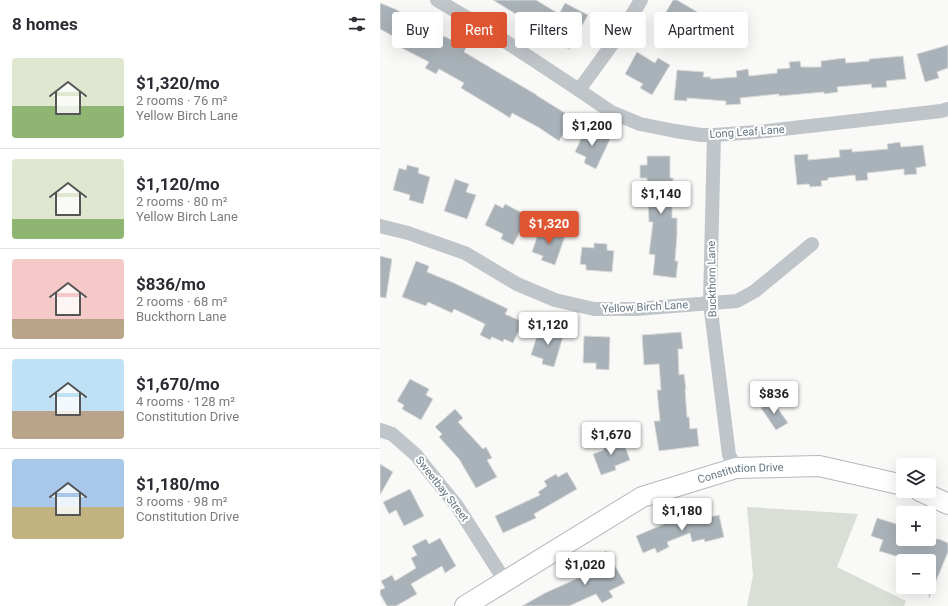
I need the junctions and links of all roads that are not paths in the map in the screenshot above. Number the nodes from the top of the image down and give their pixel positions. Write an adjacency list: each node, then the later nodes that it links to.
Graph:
1 (437, 0): 3 (street, Long Leaf Lane)
2 (641, 0): 3 (street)
3 (579, 90): 5 (street, Long Leaf Lane)
4 (948, 109): 5 (street, Long Leaf Lane)
5 (714, 135): 8 (street, Buckthorn Lane)
6 (380, 226): 8 (street, Yellow Birch Lane)
7 (812, 244): 8 (street, Yellow Birch Lane)
8 (710, 303): 10 (street, Buckthorn Lane)
9 (380, 430): 14 (street, Sweetbay Street)
10 (736, 468): 11 (street, Constitution Drive); 14 (street, Constitution Drive)
11 (896, 483)
12 (935, 498): 13 (street)
13 (948, 504)
14 (504, 581): 15 (street, Constitution Drive)
15 (465, 606)

